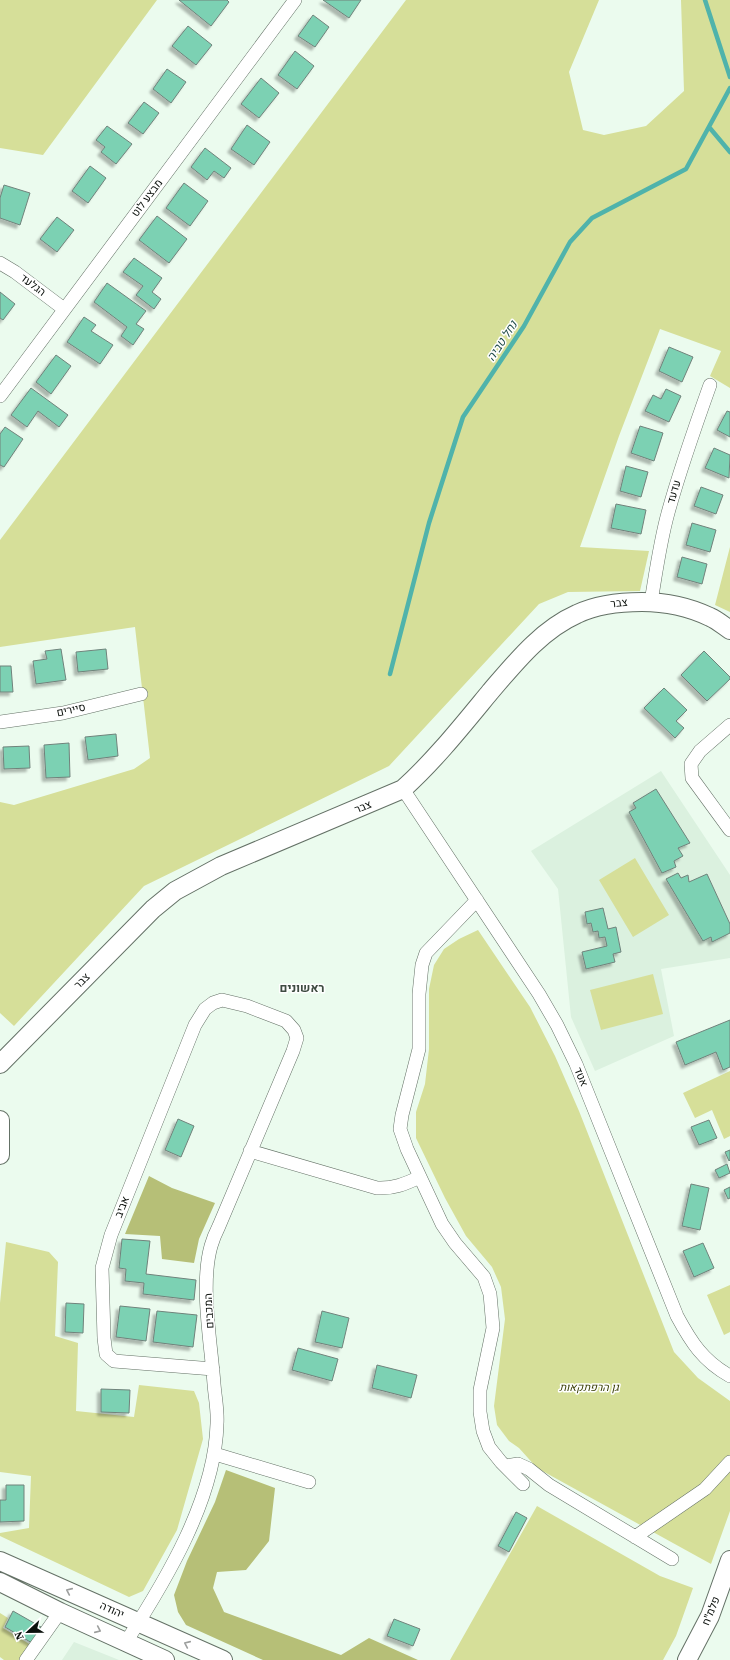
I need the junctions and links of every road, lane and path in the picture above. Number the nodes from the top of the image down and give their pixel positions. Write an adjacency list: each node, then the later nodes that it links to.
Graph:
1 (295, 0): 3 (street, מבצע לוט)
2 (0, 264): 3 (street, הגלעד)
3 (64, 309): 5 (street, מבצע לוט)
4 (710, 385): 6 (street, עדעד)
5 (0, 396)
6 (651, 602): 7 (street, צבר); 11 (street, צבר)
7 (730, 630)
8 (141, 694): 9 (street, סיירים)
9 (0, 722)
10 (730, 725): 12 (street)
11 (403, 789): 13 (street, אטד); 15 (street, צבר)
12 (730, 830)
13 (477, 900): 19 (street); 21 (street, אטד)
14 (247, 1006): 17 (street, המכבים); 20 (street, אביב)
15 (0, 1064)
16 (0, 1120): 18 (street)
17 (250, 1151): 19 (street); 20 (street, המכבים)
18 (0, 1155)
19 (420, 1177): 24 (street)
20 (213, 1369): 22 (street, המכבים)
21 (730, 1376)
22 (215, 1454): 25 (street); 33 (street, המכבים)
23 (730, 1462): 27 (street)
24 (506, 1466): 26 (street); 27 (street)
25 (309, 1482)
26 (523, 1484)
27 (635, 1537): 28 (street)
28 (672, 1559)
29 (730, 1560): 38 (street, פלמ"ח)
30 (0, 1561): 33 (street, יהודה, one-way to 30)
31 (0, 1582): 32 (street)
32 (60, 1612): 34 (street, one-way to 34); 35 (street)
33 (139, 1622): 34 (street, המכבים); 37 (street, יהודה, one-way to 33)
34 (126, 1642): 36 (street)
35 (26, 1660)
36 (165, 1660)
37 (223, 1660)
38 (687, 1660)

